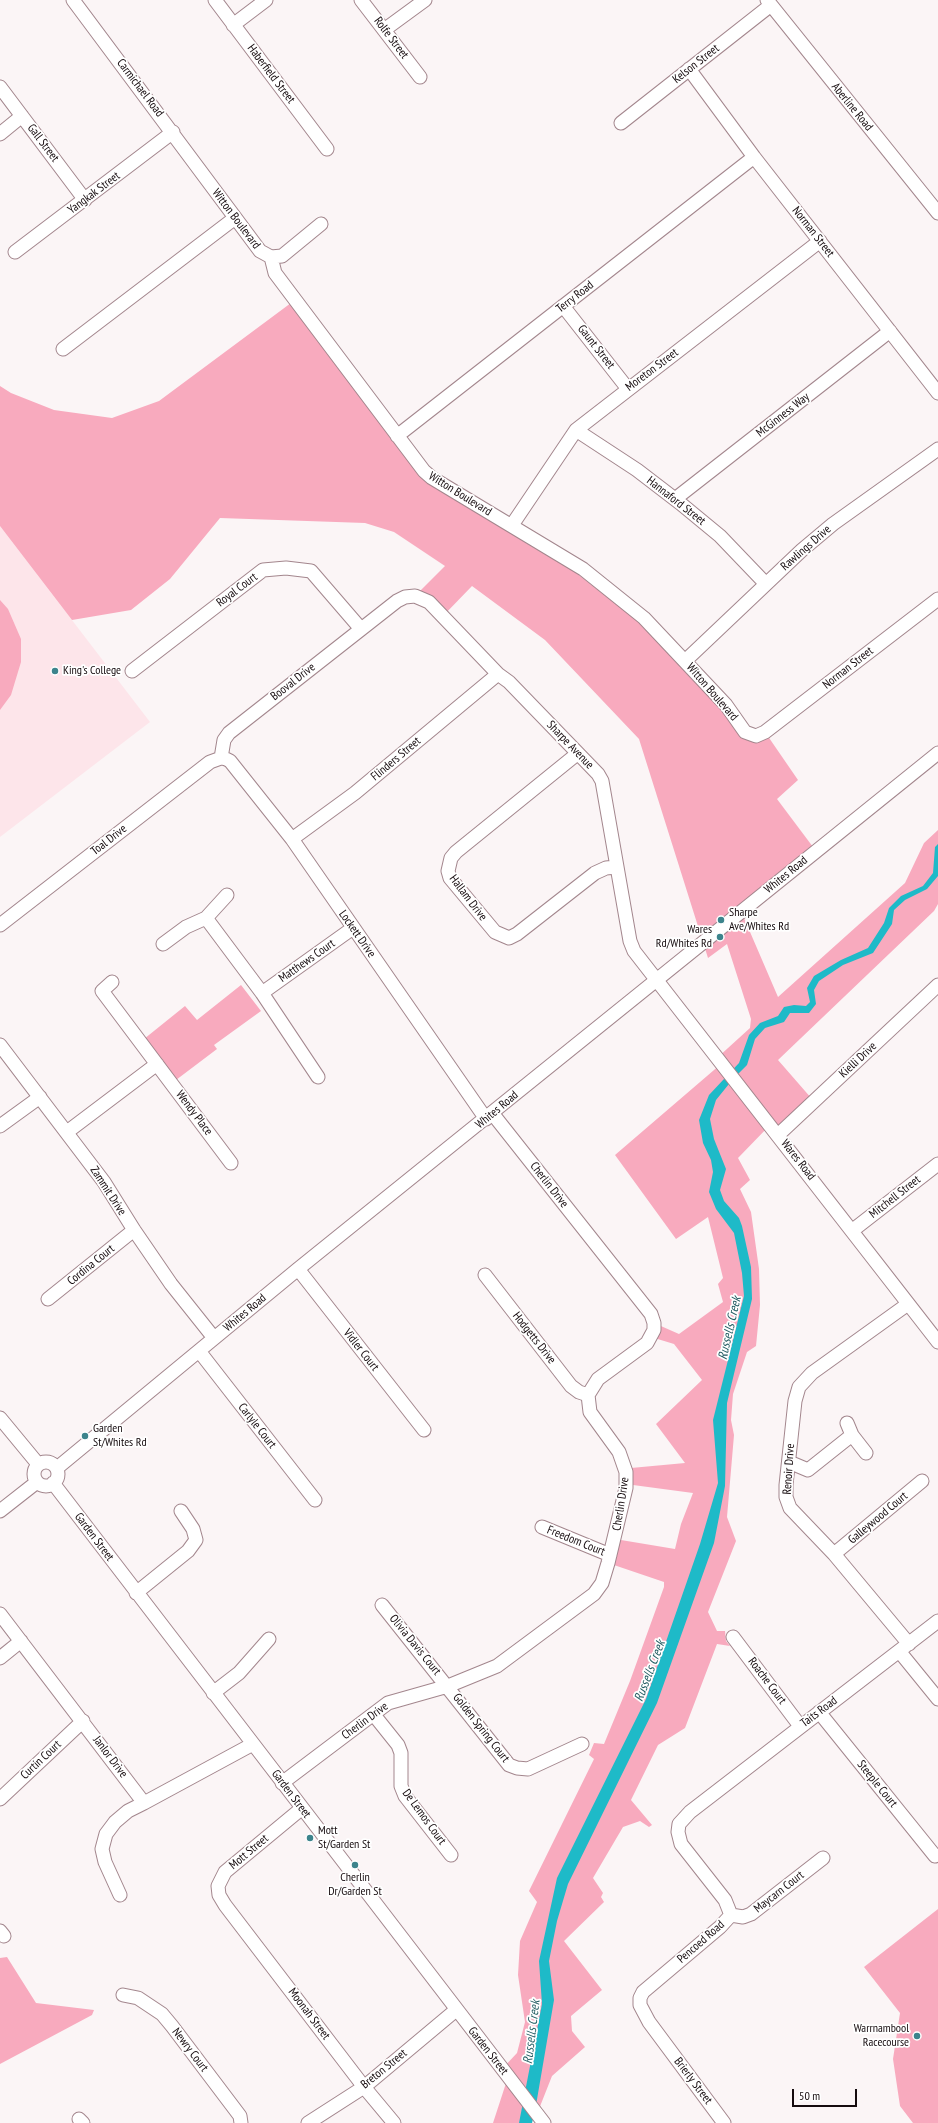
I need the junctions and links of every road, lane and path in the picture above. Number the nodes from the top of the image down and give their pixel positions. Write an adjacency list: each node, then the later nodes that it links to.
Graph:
1 (74, 0): 14 (street, Carmichael Road)
2 (215, 0): 7 (street, Haberfield Street)
3 (266, 0): 7 (street)
4 (361, 0): 8 (street, Rolfe Street)
5 (425, 0): 8 (street)
6 (769, 2): 9 (street, Kelson Street); 20 (street, Aberline Road)
7 (233, 25): 16 (street, Haberfield Street)
8 (384, 30): 10 (street, Rolfe Street)
9 (689, 69): 13 (street, Kelson Street); 17 (street, Norman Street)
10 (420, 77)
11 (0, 87): 12 (street, Gall Street)
12 (22, 116): 15 (street); 19 (street, Gall Street)
13 (621, 123)
14 (173, 132): 18 (street, Carmichael Road); 19 (street, Yangkak Street)
15 (0, 134)
16 (327, 149)
17 (754, 157): 23 (street, Norman Street); 26 (street, Terry Road)
18 (204, 177): 21 (street, Witton Boulevard)
19 (86, 200): 24 (street, Yangkak Street)
20 (938, 213)
21 (235, 218): 25 (street, Witton Boulevard); 28 (street)
22 (321, 224): 25 (street)
23 (820, 241): 27 (street, Norman Street); 29 (street, Moreton Street)
24 (14, 252)
25 (272, 257): 32 (street, Witton Boulevard)
26 (564, 306): 29 (street, Gaunt Street); 32 (street, Terry Road)
27 (890, 331): 30 (street, Norman Street); 34 (street, McGinness Way)
28 (63, 349)
29 (628, 389): 31 (street, Moreton Street)
30 (938, 393)
31 (576, 430): 34 (street, Hannaford Street); 35 (street, Moreton Street)
32 (397, 436): 35 (street, Witton Boulevard)
33 (938, 449): 36 (street, Rawlings Drive)
34 (675, 499): 36 (street, Hannaford Street)
35 (512, 525): 40 (street, Witton Boulevard)
36 (766, 584): 40 (street, Rawlings Drive)
37 (938, 599): 43 (street, Norman Street)
38 (379, 614): 39 (street, Booval Drive); 42 (street, Sharpe Avenue)
39 (361, 629): 41 (street, Royal Court); 46 (street, Booval Drive)
40 (685, 661): 43 (street, Witton Boulevard)
41 (132, 671)
42 (498, 674): 45 (street, Sharpe Avenue); 47 (street, Flinders Street)
43 (758, 736)
44 (938, 753): 54 (street, Whites Road)
45 (577, 754): 48 (street, Sharpe Avenue); 48 (street, Hallam Drive)
46 (221, 758): 47 (street, Lockett Drive); 51 (street, Toal Drive)
47 (292, 839): 52 (street, Lockett Drive)
48 (616, 867): 54 (street, Sharpe Avenue)
49 (227, 895): 50 (street)
50 (206, 918): 53 (street); 57 (street)
51 (0, 925)
52 (353, 928): 57 (street, Matthews Court); 62 (street, Lockett Drive)
53 (163, 944)
54 (656, 980): 62 (street, Whites Road); 65 (street, Wares Road)
55 (938, 985): 65 (street, Kielli Drive)
56 (102, 990): 59 (street, Wendy Place)
57 (262, 993): 60 (street)
58 (0, 1045): 61 (street, Zammit Drive)
59 (158, 1064): 64 (street); 66 (street, Wendy Place)
60 (318, 1077)
61 (40, 1097): 63 (street); 64 (street, Zammit Drive)
62 (489, 1116): 70 (street, Whites Road); 77 (street, Cherlin Drive)
63 (0, 1126)
64 (68, 1132): 68 (street, Zammit Drive)
65 (778, 1135): 69 (street, Wares Road)
66 (231, 1163)
67 (938, 1164): 69 (street, Mitchell Street)
68 (134, 1230): 72 (street, Cordina Court); 74 (street, Zammit Drive)
69 (853, 1230): 73 (street, Wares Road)
70 (298, 1269): 74 (street, Whites Road); 79 (street, Vidler Court)
71 (485, 1275): 77 (street, Hodgetts Drive)
72 (48, 1299)
73 (908, 1304): 75 (street, Wares Road); 81 (street, Renoir Drive)
74 (214, 1338): 76 (street, Whites Road)
75 (938, 1342)
76 (199, 1351): 83 (street, Whites Road); 87 (street, Carlyle Court)
77 (588, 1395): 92 (street, Cherlin Drive)
78 (0, 1418): 82 (street)
79 (424, 1430)
80 (866, 1453): 81 (street)
81 (789, 1462): 91 (street, Renoir Drive)
82 (38, 1464): 83 (street); 85 (street)
83 (57, 1468): 86 (street)
84 (922, 1481): 91 (street, Galleywood Court)
85 (37, 1482): 86 (street); 88 (street)
86 (53, 1483): 93 (street, Garden Street)
87 (315, 1500)
88 (0, 1511)
89 (181, 1511): 93 (street)
90 (542, 1527): 92 (street, Freedom Court)
91 (834, 1554): 100 (street, Renoir Drive)
92 (610, 1555): 102 (street, Cherlin Drive)
93 (136, 1593): 103 (street, Garden Street)
94 (382, 1605): 102 (street, Olivia Davis Court)
95 (0, 1614): 99 (street, Janlor Drive)
96 (938, 1621): 100 (street, Taits Road)
97 (733, 1637): 108 (street, Roache Court)
98 (269, 1639): 103 (street)
99 (21, 1641): 101 (street); 107 (street, Janlor Drive)
100 (904, 1647): 104 (street, Renoir Drive); 105 (street, Taits Road)
101 (0, 1658)
102 (448, 1686): 106 (street, Cherlin Drive); 110 (street, Golden Spring Court)
103 (213, 1694): 109 (street, Garden Street)
104 (938, 1699)
105 (819, 1712): 108 (street, Taits Road); 117 (street, Steeple Court)
106 (374, 1715): 111 (street, Cherlin Drive); 116 (street, De Lemos Court)
107 (83, 1721): 112 (street, Curtin Court); 113 (street, Janlor Drive)
108 (800, 1726): 114 (street, Taits Road)
109 (253, 1744): 111 (street, Garden Street); 113 (street)
110 (582, 1744)
111 (282, 1783): 115 (street, Garden Street)
112 (0, 1799)
113 (144, 1803): 119 (street)
114 (702, 1804): 121 (street, Pencoed Road)
115 (301, 1809): 120 (street, Mott Street); 123 (street, Garden Street)
116 (451, 1854)
117 (935, 1856)
118 (823, 1858): 121 (street, Maycarn Court)
119 (120, 1895)
120 (225, 1905): 125 (street, Moonah Street)
121 (731, 1915): 124 (street, Pencoed Road)
122 (123, 1995): 126 (street, Newry Court)
123 (456, 2010): 125 (street, Breton Street); 129 (street, Garden Street)
124 (661, 2039): 130 (street, Brierly Street)
125 (364, 2086): 127 (street, Breton Street); 128 (street, Moonah Street)
126 (240, 2123)
127 (308, 2123)
128 (394, 2123)
129 (544, 2123)
130 (724, 2123)

